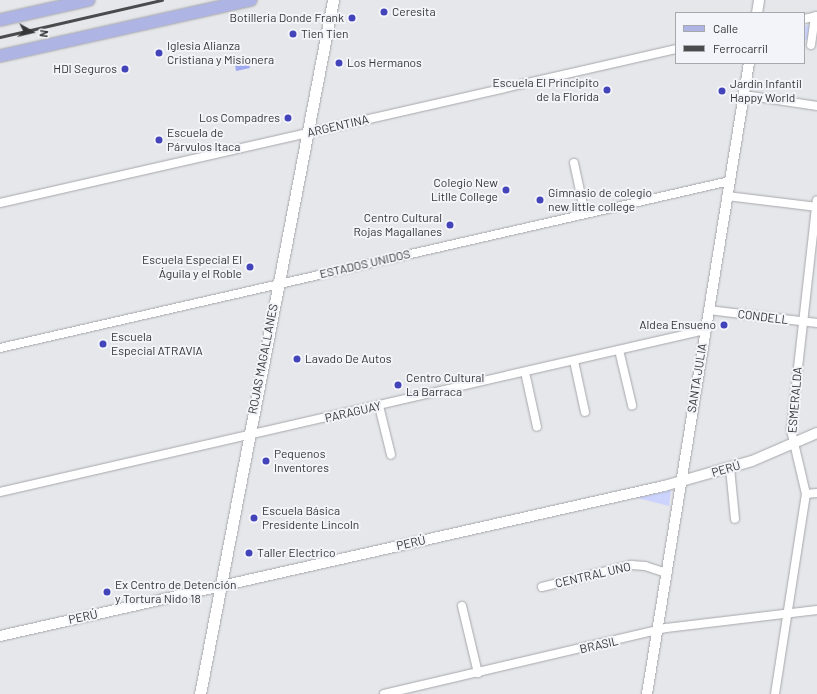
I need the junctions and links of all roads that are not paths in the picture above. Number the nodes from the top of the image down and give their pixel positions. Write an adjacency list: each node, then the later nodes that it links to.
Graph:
1 (89, 0): 9 (main road)
2 (251, 0): 13 (main road)
3 (326, 0): 10 (main road, ROJAS MAGALLANES)
4 (332, 0): 10 (main road, ROJAS MAGALLANES)
5 (759, 0): 6 (street)
6 (757, 12)
7 (816, 16): 8 (street); 11 (street)
8 (805, 19)
9 (0, 20)
10 (326, 24): 17 (main road, ROJAS MAGALLANES)
11 (811, 45)
12 (675, 49): 17 (street, ARGENTINA)
13 (0, 56)
14 (749, 64): 15 (street, SANTA JULIA)
15 (744, 95): 16 (street); 19 (street, SANTA JULIA)
16 (817, 106)
17 (306, 134): 21 (street, ARGENTINA); 24 (main road, ROJAS MAGALLANES)
18 (574, 163): 23 (street)
19 (730, 181): 20 (street, SANTA JULIA); 23 (street, ESTADOS UNIDOS)
20 (727, 196): 22 (street); 25 (street, SANTA JULIA)
21 (0, 203)
22 (817, 204): 26 (street, ESMERALDA)
23 (585, 214): 24 (street, ESTADOS UNIDOS)
24 (277, 284): 29 (street, ESTADOS UNIDOS); 38 (main road, ROJAS MAGALLANES)
25 (708, 310): 26 (street, CONDELL); 28 (street, SANTA JULIA)
26 (803, 322): 27 (street, CONDELL); 39 (street, ESMERALDA)
27 (817, 323)
28 (705, 330): 30 (street, PARAGUAY); 42 (street, SANTA JULIA)
29 (0, 348)
30 (619, 350): 31 (street, PARAGUAY); 33 (street)
31 (574, 361): 32 (street, PARAGUAY); 35 (street)
32 (525, 372): 34 (street, PARAGUAY); 36 (street)
33 (632, 405)
34 (379, 406): 38 (street, PARAGUAY); 40 (street)
35 (585, 412)
36 (537, 427)
37 (817, 433): 39 (street, PERÚ)
38 (249, 436): 43 (street, PARAGUAY); 49 (main road, ROJAS MAGALLANES)
39 (792, 443): 41 (street, PERÚ); 45 (street, ESMERALDA)
40 (391, 455)
41 (730, 468): 42 (street, PERÚ); 46 (street)
42 (681, 481): 47 (street, SANTA JULIA); 49 (street, PERÚ)
43 (0, 492)
44 (817, 493): 45 (street)
45 (806, 494): 52 (street, ESMERALDA)
46 (734, 519)
47 (667, 573): 48 (street, CENTRAL UNO); 53 (street, SANTA JULIA)
48 (542, 586)
49 (220, 587): 54 (street, PERÚ); 56 (main road, ROJAS MAGALLANES)
50 (462, 606): 55 (street)
51 (817, 610): 52 (street, BRASIL)
52 (787, 614): 53 (street, BRASIL); 59 (street, ESMERALDA)
53 (657, 631): 55 (street, BRASIL); 58 (street, SANTA JULIA)
54 (0, 636)
55 (478, 673): 57 (street, BRASIL)
56 (200, 694)
57 (384, 694)
58 (647, 694)
59 (775, 694)

